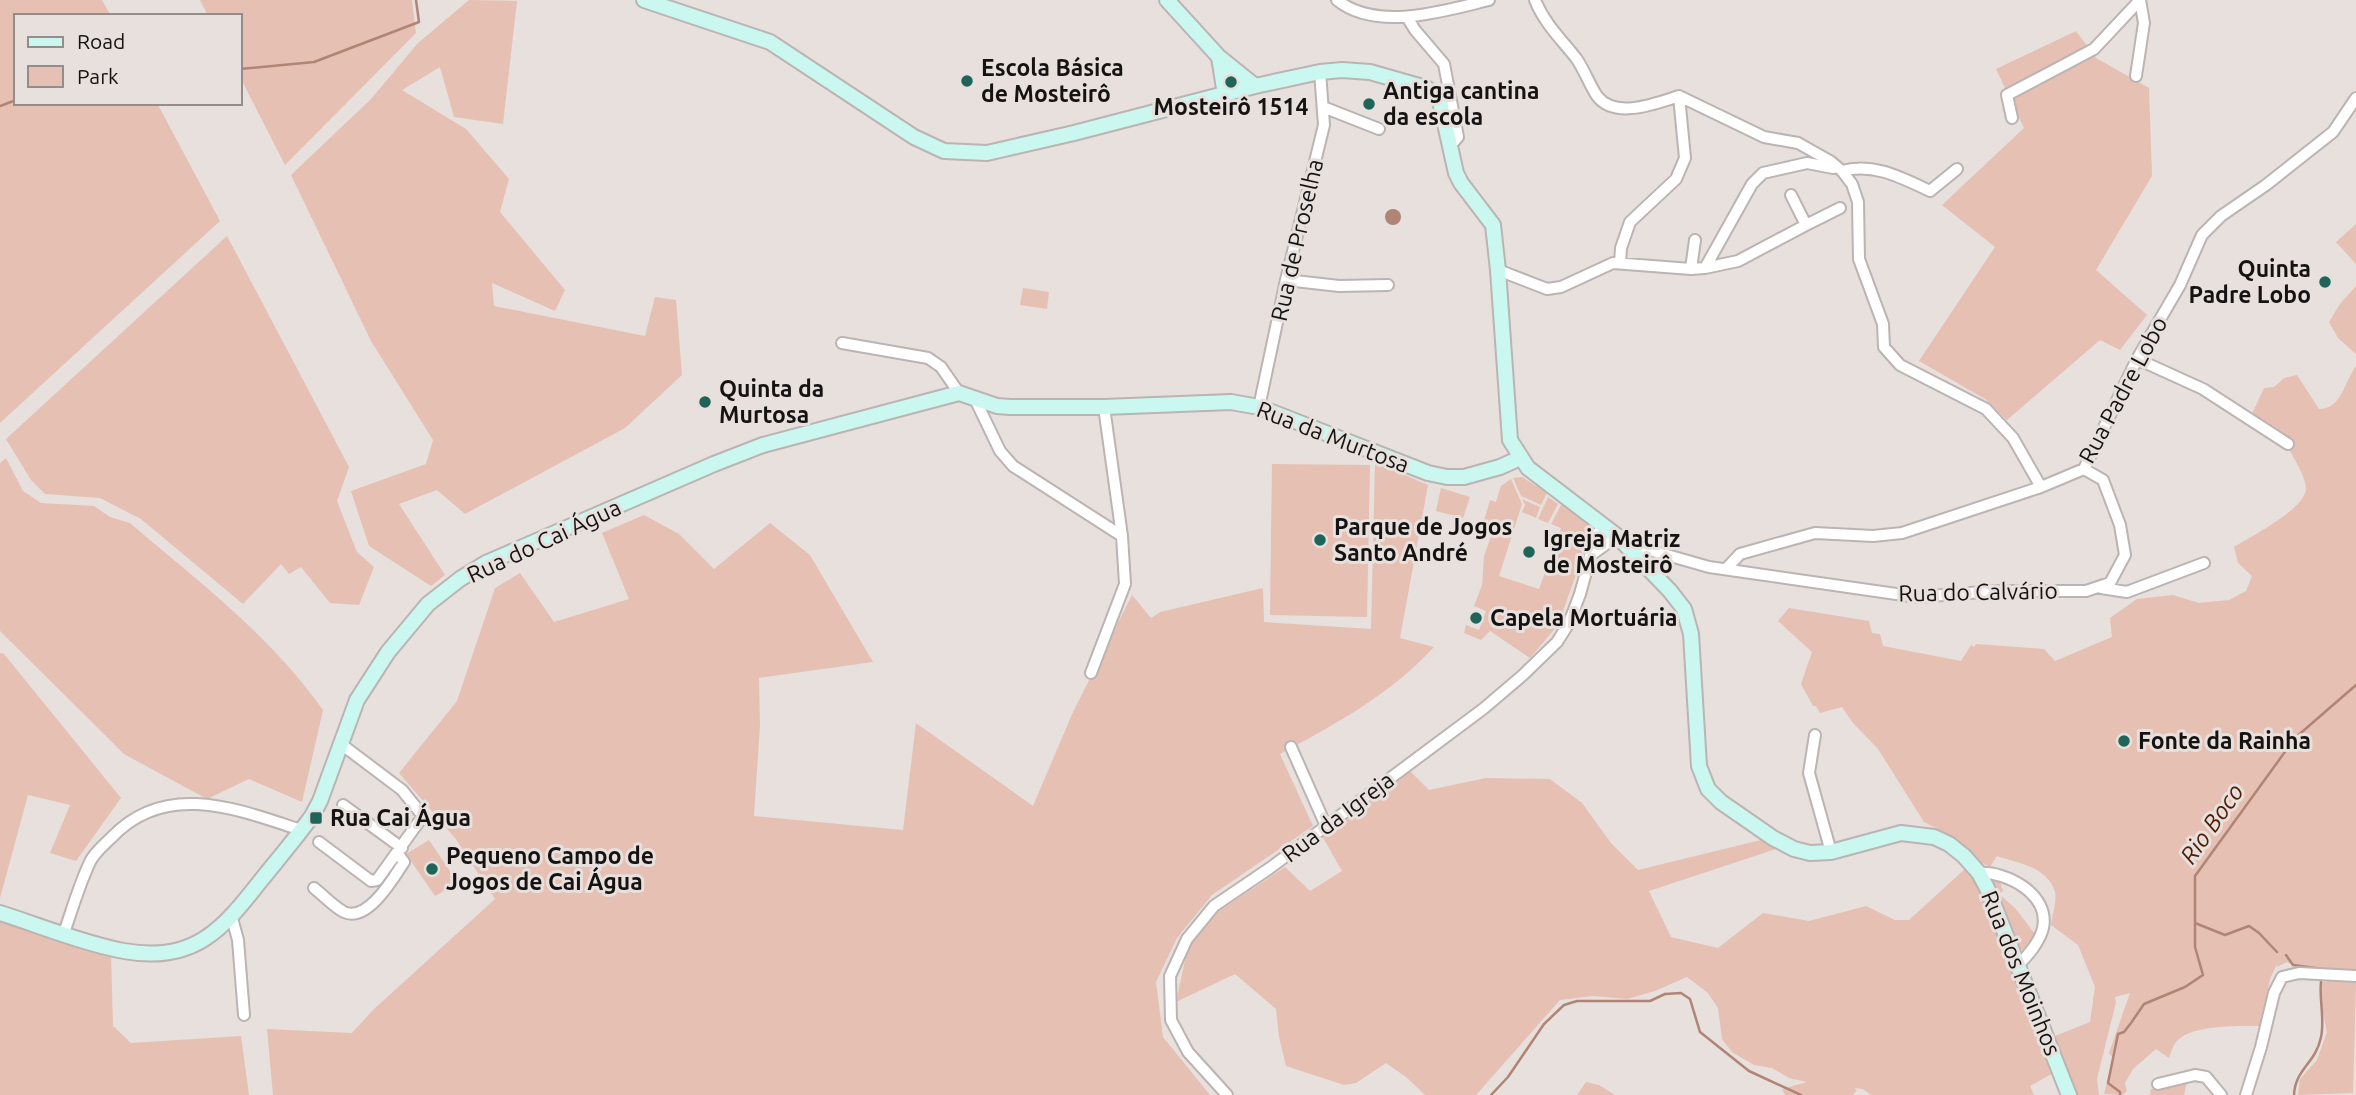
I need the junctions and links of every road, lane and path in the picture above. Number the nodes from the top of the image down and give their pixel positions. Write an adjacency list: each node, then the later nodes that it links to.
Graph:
1 (644, 0): 12 (main road)
2 (1167, 0): 8 (main road)
3 (1337, 0): 7 (street)
4 (1489, 0): 7 (street)
5 (1535, 0): 13 (street)
6 (2140, 0): 10 (street); 16 (street)
7 (1407, 17): 18 (street)
8 (1219, 57): 11 (main road); 12 (main road)
9 (1320, 72): 11 (main road); 15 (street, Rua de Proselha); 18 (main road)
10 (2136, 76)
11 (1255, 86): 12 (main road)
12 (1225, 94)
13 (1679, 96): 20 (street); 25 (street)
14 (2356, 98): 32 (street, Rua Padre Lobo)
15 (1323, 107): 17 (street); 29 (street, Rua de Proselha)
16 (2012, 118)
17 (1379, 129)
18 (1449, 142): 28 (main road)
19 (1957, 169): 20 (street)
20 (1842, 171): 26 (street); 40 (street)
21 (1791, 195): 23 (street)
22 (1840, 208): 23 (street)
23 (1806, 225): 26 (street)
24 (1695, 240): 27 (street)
25 (1620, 263): 27 (street); 28 (street)
26 (1705, 268): 27 (street)
27 (1691, 269)
28 (1498, 270): 38 (main road)
29 (1286, 280): 30 (street); 36 (street, Rua de Proselha)
30 (1388, 285)
31 (842, 343): 33 (street)
32 (2137, 359): 37 (street); 39 (street, Rua Padre Lobo)
33 (959, 393): 34 (main road); 51 (main road, Rua do Cai Água)
34 (975, 400): 35 (main road, Rua da Murtosa); 42 (street)
35 (1104, 407): 36 (main road, Rua da Murtosa); 42 (street)
36 (1259, 407): 38 (main road, Rua da Murtosa)
37 (2288, 444)
38 (1520, 458): 41 (main road)
39 (2084, 469): 40 (street, Rua Padre Lobo); 48 (street)
40 (2041, 487): 47 (street, Rua Padre Lobo)
41 (1604, 525): 43 (main road); 45 (street, Rua da Igreja)
42 (1122, 536): 49 (street)
43 (1617, 536): 44 (main road); 45 (street)
44 (1634, 552): 47 (street, Rua do Calvário); 58 (main road)
45 (1590, 556): 54 (street, Rua da Igreja)
46 (2204, 564): 48 (street, Rua do Calvário)
47 (1726, 569): 48 (street, Rua do Calvário)
48 (2097, 587)
49 (1091, 673)
50 (1815, 735): 58 (street)
51 (341, 744): 55 (main road, Rua do Cai Água); 57 (street)
52 (1291, 747): 54 (street)
53 (343, 805): 57 (street)
54 (1326, 826): 68 (street, Rua da Igreja)
55 (301, 830): 62 (main road, Rua do Cai Água); 63 (street)
56 (319, 842): 57 (street)
57 (400, 851): 60 (street)
58 (1831, 852): 59 (main road, Rua dos Moinhos)
59 (1979, 873): 64 (main road, Rua dos Moinhos); 64 (street)
60 (314, 888)
61 (0, 913): 63 (main road, Rua do Cai Água)
62 (232, 918): 63 (main road, Rua do Cai Água); 66 (street)
63 (64, 933)
64 (2018, 965): 69 (main road, Rua dos Moinhos)
65 (2356, 976): 71 (street)
66 (244, 1016)
67 (2158, 1084): 70 (street)
68 (1227, 1095)
69 (2069, 1095)
70 (2221, 1095)
71 (2246, 1095)

